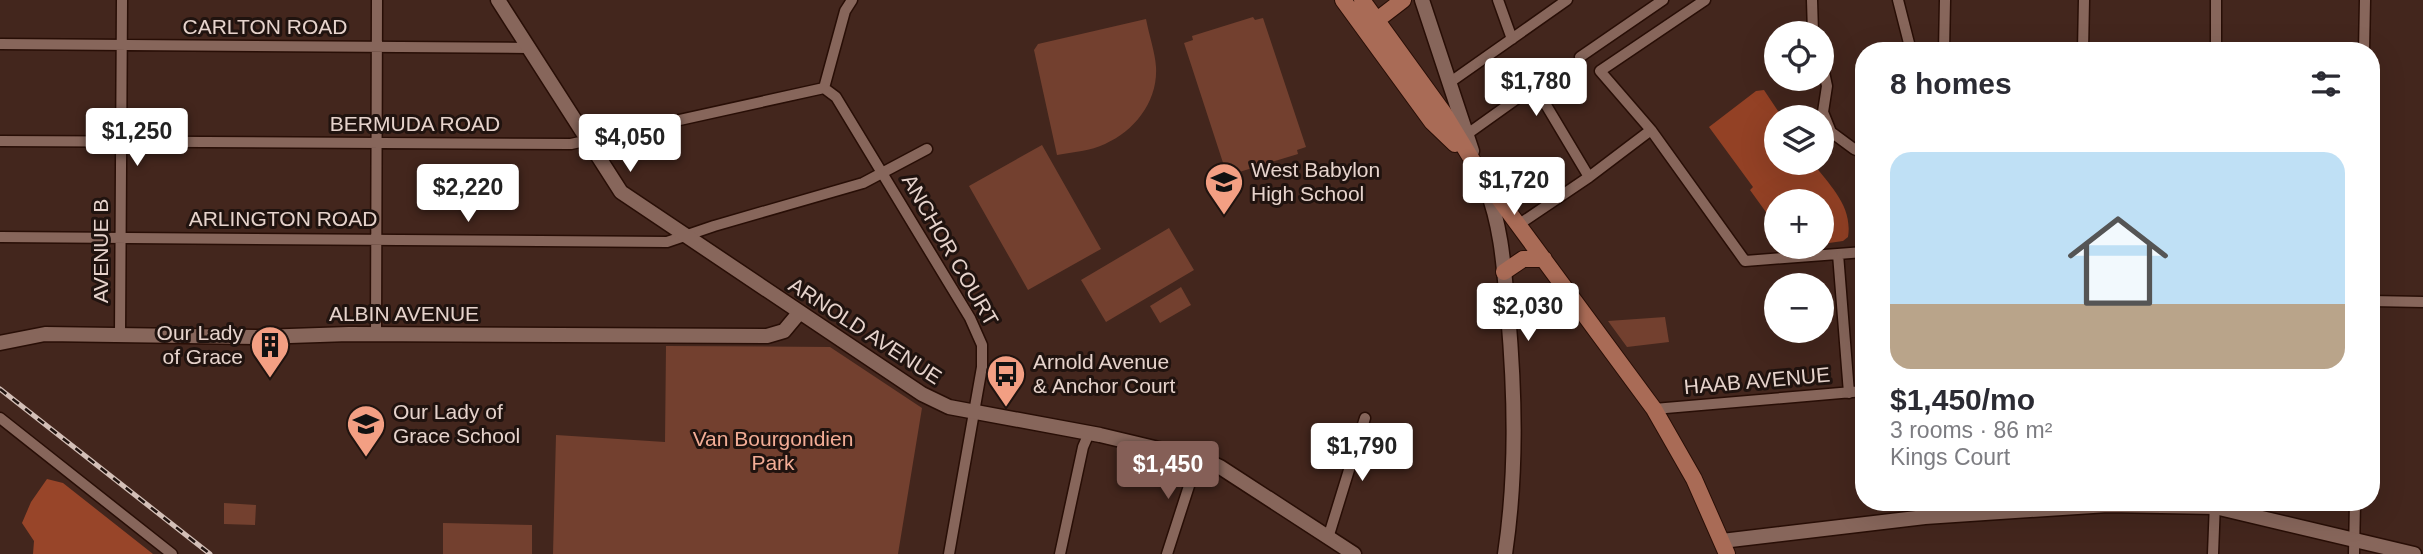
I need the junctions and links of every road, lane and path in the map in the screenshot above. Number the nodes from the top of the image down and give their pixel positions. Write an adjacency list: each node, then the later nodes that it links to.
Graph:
1 (122, 0): 29 (street, AVENUE B)
2 (377, 0): 30 (street)
3 (498, 0): 31 (street, ARNOLD AVENUE)
4 (852, 0): 19 (street)
5 (1343, 0): 44 (main road)
6 (1362, 0): 20 (main road)
7 (1403, 0): 20 (main road)
8 (1422, 0): 33 (street)
9 (1498, 0): 22 (street)
10 (1567, 0): 22 (street)
11 (1663, 0): 32 (street)
12 (1705, 0): 36 (street)
13 (1812, 0): 21 (street)
14 (1898, 0): 23 (street)
15 (1945, 0): 24 (street)
16 (2084, 0): 25 (street)
17 (2216, 0): 26 (street)
18 (2365, 0): 27 (street)
19 (843, 5): 34 (street)
20 (1377, 20): 44 (main road)
21 (1813, 21)
22 (1512, 39): 33 (street)
23 (1908, 42)
24 (1944, 42)
25 (2083, 42)
26 (2216, 42)
27 (2364, 42)
28 (0, 44): 29 (street, CARLTON ROAD)
29 (121, 45): 30 (street, CARLTON ROAD); 39 (street, AVENUE B)
30 (377, 46): 31 (street, CARLTON ROAD); 41 (street)
31 (529, 48): 40 (street, ARNOLD AVENUE)
32 (1580, 57)
33 (1449, 83): 37 (street)
34 (824, 88): 40 (street, BERMUDA ROAD); 46 (street, ANCHOR COURT)
35 (1826, 91): 43 (street)
36 (1651, 130): 47 (street); 54 (street)
37 (1466, 135): 45 (street); 47 (street)
38 (0, 141): 39 (street, BERMUDA ROAD)
39 (121, 141): 41 (street, BERMUDA ROAD); 51 (street, AVENUE B)
40 (588, 141): 41 (street, BERMUDA ROAD); 50 (street, ARNOLD AVENUE)
41 (377, 142): 52 (street)
42 (927, 149): 46 (street, ARLINGTON ROAD)
43 (1855, 149)
44 (1468, 155): 45 (main road)
45 (1480, 173): 48 (main road); 56 (street)
46 (883, 174): 50 (street, ARLINGTON ROAD); 66 (street, ANCHOR COURT)
47 (1589, 177): 48 (street)
48 (1518, 225): 55 (main road)
49 (0, 237): 51 (street, ARLINGTON ROAD)
50 (686, 237): 52 (street, ARLINGTON ROAD); 59 (street, ARNOLD AVENUE)
51 (120, 238): 52 (street, ARLINGTON ROAD); 61 (street, AVENUE B)
52 (376, 239): 60 (street)
53 (1855, 253): 54 (street)
54 (1838, 254): 64 (street)
55 (1544, 259): 56 (main road); 65 (main road)
56 (1504, 272): 83 (street)
57 (2380, 301): 58 (street)
58 (2423, 302)
59 (799, 313): 60 (street, ALBIN AVENUE); 66 (street, ARNOLD AVENUE)
60 (376, 334): 61 (street, ALBIN AVENUE)
61 (120, 335): 62 (street, ALBIN AVENUE)
62 (0, 343)
63 (1855, 392): 64 (street, HAAB AVENUE)
64 (1849, 393): 65 (street, HAAB AVENUE)
65 (1654, 409): 77 (main road)
66 (975, 412): 69 (street, ARNOLD AVENUE); 79 (street, ANCHOR COURT)
67 (0, 418): 78 (street)
68 (1365, 418): 75 (street)
69 (1089, 433): 70 (street, ARNOLD AVENUE); 80 (street)
70 (1198, 458): 75 (street, ARNOLD AVENUE); 81 (street)
71 (1919, 511): 77 (street)
72 (2215, 511): 84 (street)
73 (2235, 511): 76 (street)
74 (2355, 511): 76 (street)
75 (1328, 538): 82 (street, ARNOLD AVENUE)
76 (2354, 547): 85 (street)
77 (1725, 548)
78 (172, 554)
79 (949, 554)
80 (1060, 554)
81 (1167, 554)
82 (1354, 554)
83 (1505, 554)
84 (2213, 554)
85 (2414, 554)

